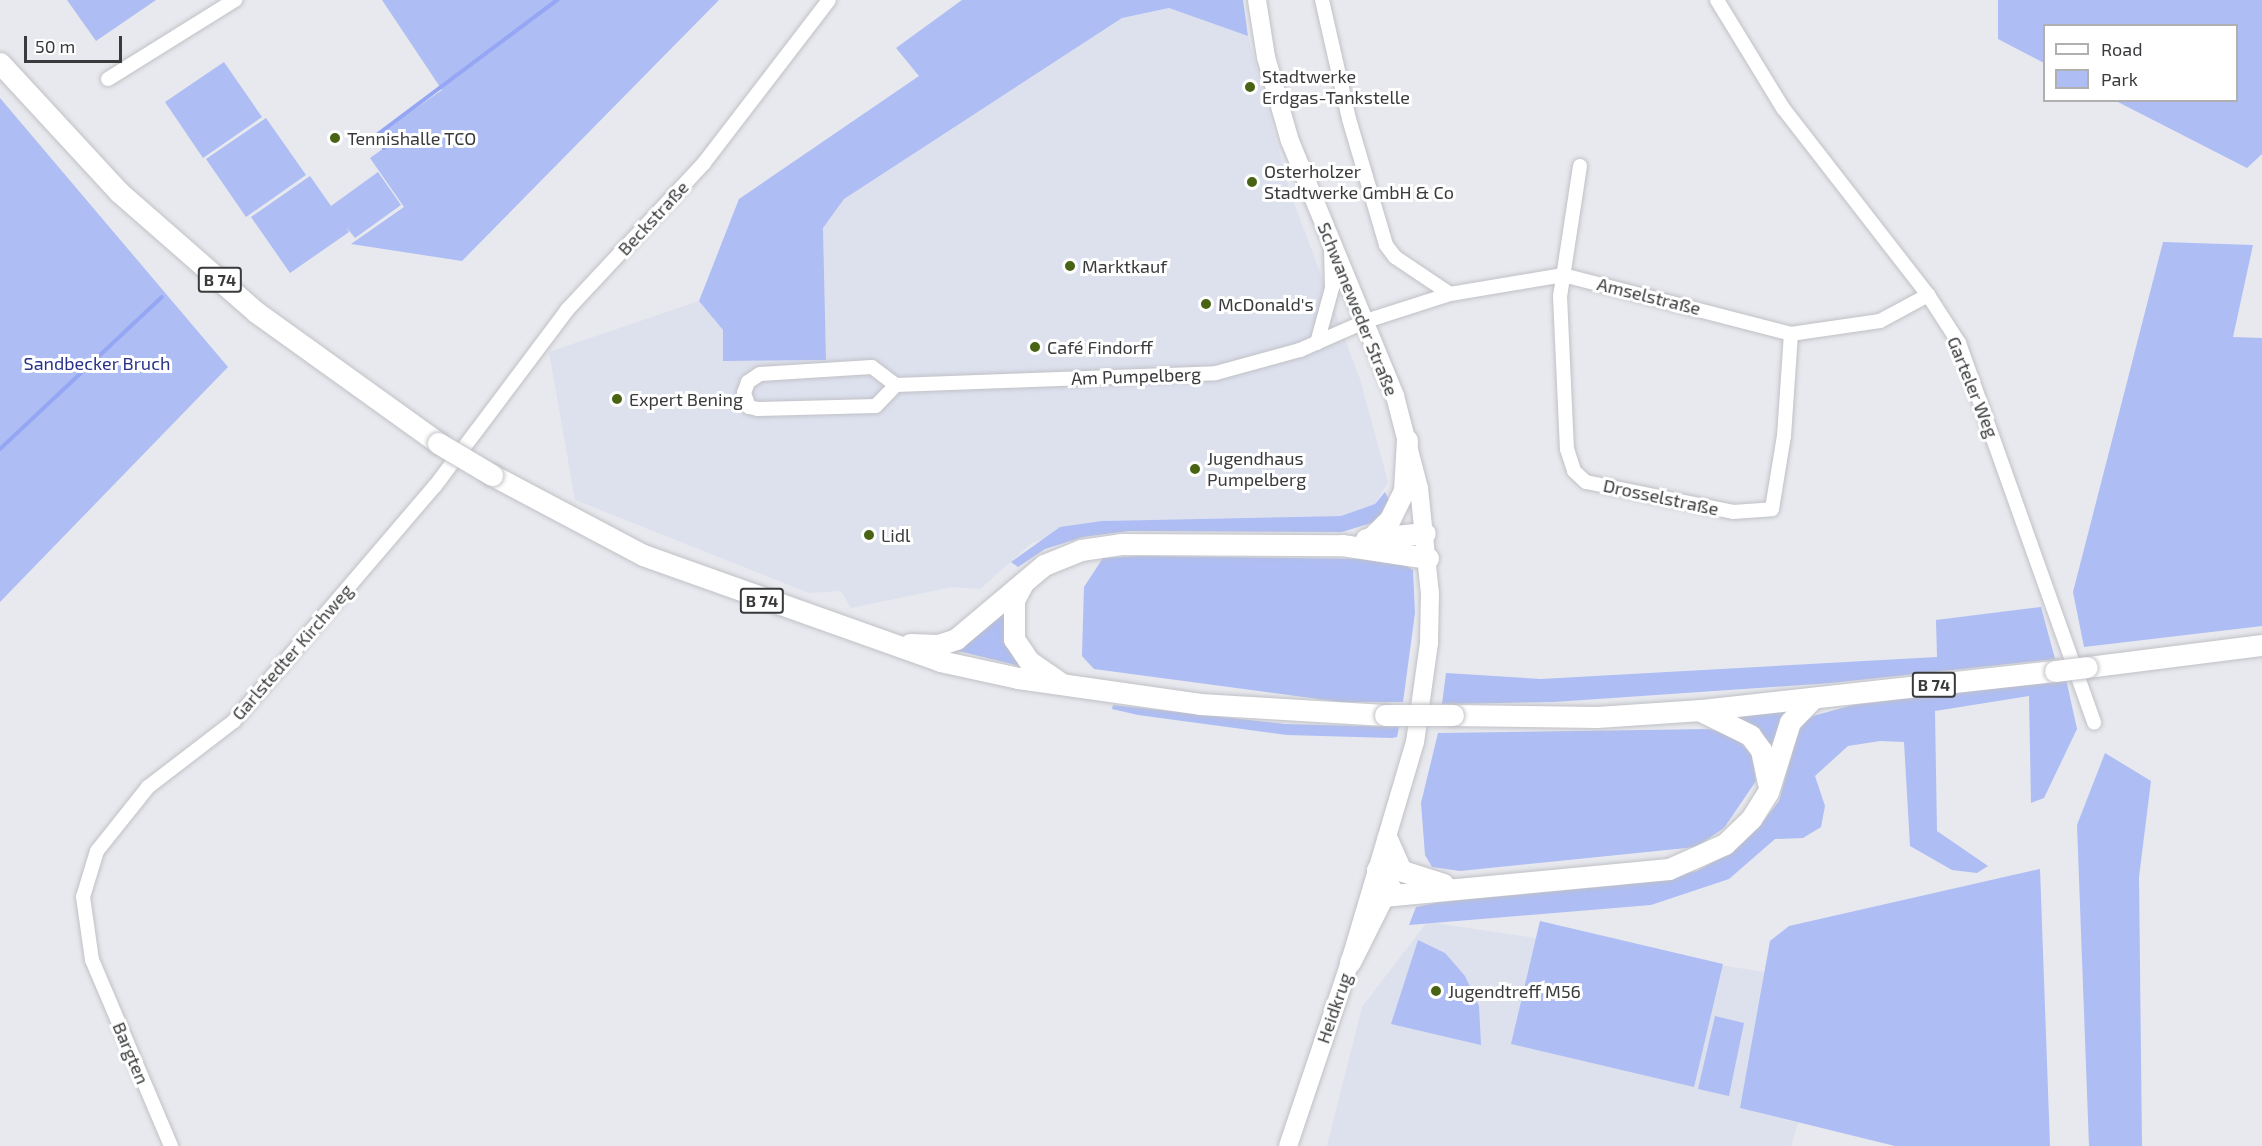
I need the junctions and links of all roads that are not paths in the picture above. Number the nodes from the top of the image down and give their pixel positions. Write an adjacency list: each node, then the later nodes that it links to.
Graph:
1 (235, 0): 7 (street)
2 (829, 0): 17 (street, Beckstraße)
3 (1257, 0): 9 (main road, Schwaneweder Straße)
4 (1322, 0): 11 (street)
5 (1718, 0): 12 (street, Garteler Weg)
6 (0, 63): 24 (main road, B 74, bridge)
7 (108, 79)
8 (1580, 166): 10 (street)
9 (1331, 242): 13 (main road, Schwaneweder Straße); 15 (street)
10 (1563, 275): 11 (street, Amselstraße); 14 (street, Amselstraße); 14 (street, Drosselstraße)
11 (1450, 294): 13 (street, Amselstraße)
12 (1928, 295): 14 (street, Amselstraße); 29 (street, Garteler Weg)
13 (1366, 321): 15 (street, Am Pumpelberg); 18 (main road, Schwaneweder Straße)
14 (1791, 334)
15 (1317, 343): 16 (street, Am Pumpelberg)
16 (896, 385): 16 (street)
17 (477, 436): 36 (street, Garlstedter Kirchweg)
18 (1407, 440): 19 (main road, Schwaneweder Straße); 20 (main road)
19 (1425, 533): 20 (main road); 22 (main road, Schwaneweder Straße)
20 (1372, 537): 21 (main road)
21 (1342, 545): 22 (main road); 23 (main road)
22 (1428, 558): 31 (main road, Schwaneweder Straße)
23 (1024, 581): 24 (main road); 26 (main road)
24 (882, 642): 26 (main road, B 74)
25 (2262, 645): 27 (main road, B 74, bridge)
26 (1062, 684): 28 (main road, B 74, bridge)
27 (1812, 699): 28 (main road, B 74); 30 (main road)
28 (1701, 710): 30 (main road)
29 (2094, 723)
30 (1768, 792): 34 (main road)
31 (1387, 839): 32 (main road, Schwaneweder Straße); 33 (main road)
32 (1377, 870): 33 (main road); 35 (main road); 37 (main road, Heidkrug)
33 (1401, 870): 34 (main road)
34 (1452, 887): 35 (main road)
35 (1394, 892): 37 (main road)
36 (92, 960): 38 (street, Bargten)
37 (1350, 962): 39 (main road, Heidkrug)
38 (171, 1146)
39 (1288, 1146)

